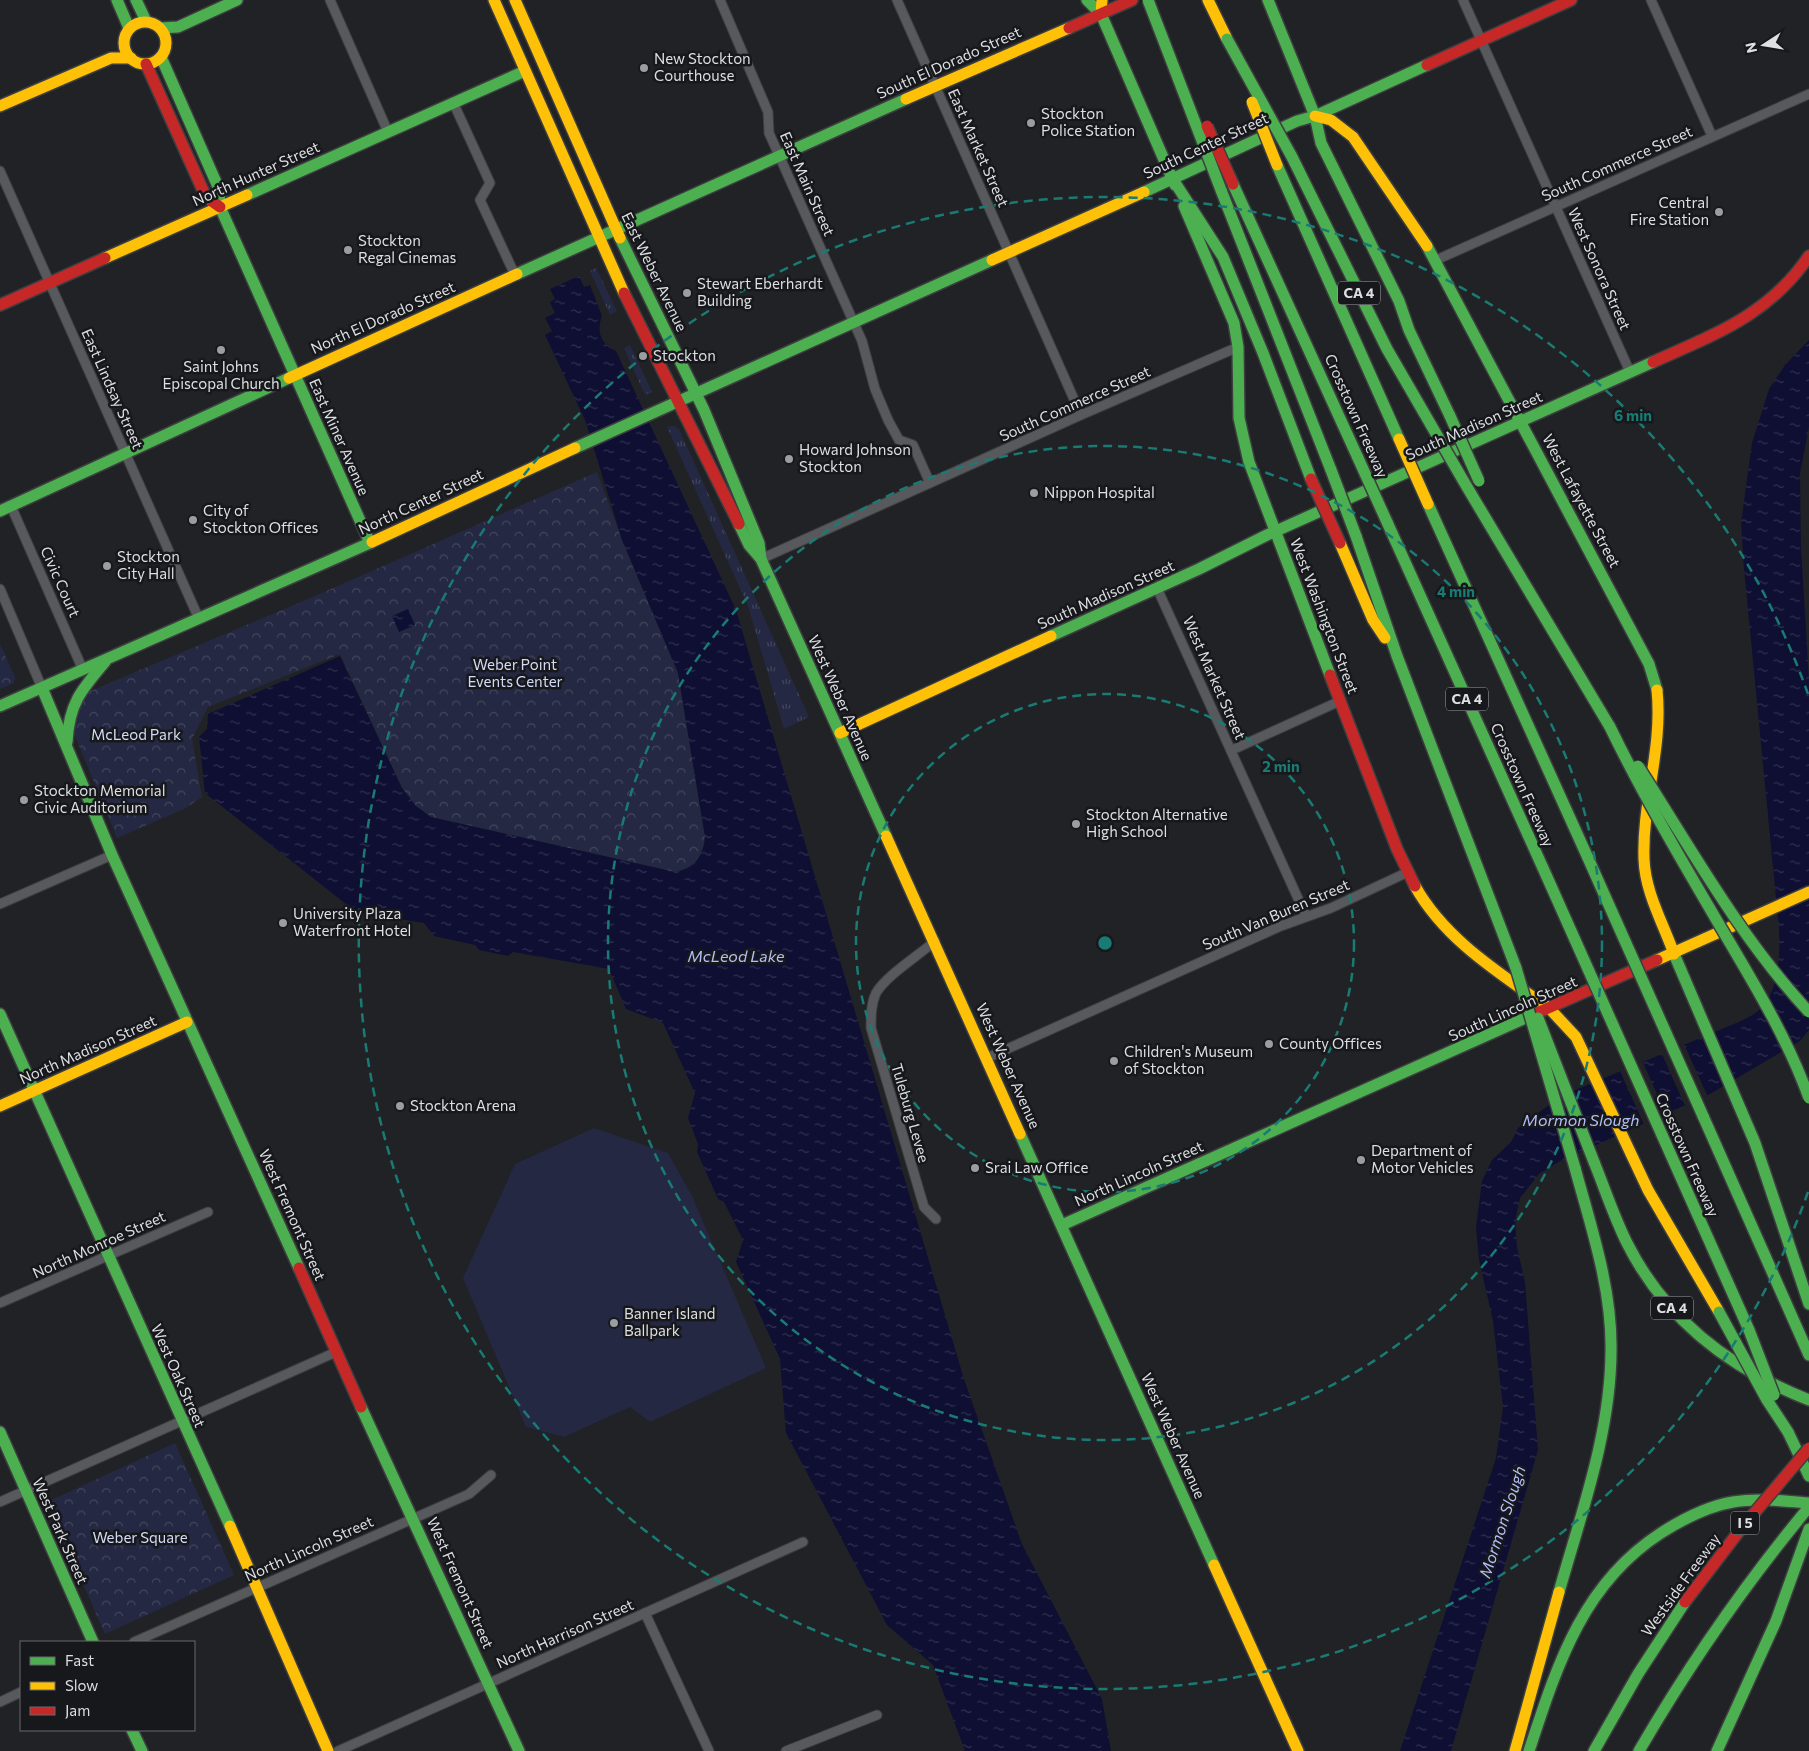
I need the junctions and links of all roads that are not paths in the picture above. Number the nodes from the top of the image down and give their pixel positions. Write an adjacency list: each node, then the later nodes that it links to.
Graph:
1 (116, 0): 22 (main road)
2 (136, 0): 20 (main road)
3 (237, 0): 21 (main road)
4 (330, 0): 38 (street)
5 (494, 0): 32 (main road)
6 (514, 0): 45 (main road, East Weber Avenue)
7 (720, 0): 40 (street, East Main Street)
8 (897, 0): 33 (street, East Market Street)
9 (1087, 0): 19 (main road)
10 (1102, 0): 19 (main road)
11 (1132, 0): 19 (main road, South El Dorado Street)
12 (1148, 0): 71 (main road, CA 4, bridge)
13 (1152, 0): 109 (main road, Crosstown Freeway / CA 4, bridge)
14 (1208, 0): 24 (main road, Crosstown Freeway / CA 4)
15 (1268, 0): 37 (main road)
16 (1463, 0): 25 (street, West Sonora Street)
17 (1571, 0): 25 (main road, South Center Street)
18 (1651, 0): 39 (street)
19 (1102, 14): 33 (main road, South El Dorado Street); 42 (main road)
20 (146, 21): 22 (main road); 23 (main road)
21 (178, 27): 23 (main road); 27 (main road)
22 (129, 28): 26 (main road)
23 (160, 28): 27 (main road)
24 (1227, 39): 67 (main road, CA 4, bridge); 105 (main road, Crosstown Freeway / CA 4, bridge)
25 (1481, 40): 37 (main road, South Center Street); 43 (street, West Sonora Street)
26 (124, 42): 29 (main road); 30 (main road)
27 (166, 42): 28 (main road)
28 (161, 57): 31 (main road); 44 (main road, East Miner Avenue)
29 (111, 58): 30 (main road); 36 (main road)
30 (131, 58): 31 (main road)
31 (146, 64): 44 (main road, East Miner Avenue)
32 (525, 71): 35 (main road, North Hunter Street); 46 (main road)
33 (935, 86): 40 (main road, South El Dorado Street); 47 (street, East Market Street)
34 (1809, 94): 39 (street, South Commerce Street)
35 (453, 102): 38 (main road, North Hunter Street); 50 (street)
36 (0, 106)
37 (1315, 116): 42 (main road, South Center Street); 49 (main road, West Lafayette Street); 67 (main road, bridge)
38 (388, 132): 44 (main road, North Hunter Street)
39 (1712, 136): 43 (street, South Commerce Street)
40 (779, 155): 45 (main road, North El Dorado Street); 53 (street, East Main Street)
41 (0, 171): 51 (street, East Lindsay Street)
42 (1172, 178): 47 (main road, South Center Street); 54 (main road, West Washington Street); 71 (main road, bridge)
43 (1556, 206): 49 (street, South Commerce Street); 55 (street, West Sonora Street)
44 (220, 207): 51 (main road, North Hunter Street); 56 (main road, East Miner Avenue)
45 (616, 230): 46 (main road, North El Dorado Street); 57 (main road, East Weber Avenue)
46 (598, 237): 50 (main road, North El Dorado Street); 58 (main road)
47 (1009, 252): 53 (main road, South Center Street); 59 (street)
48 (1809, 256): 55 (main road, South Madison Street)
49 (1436, 260): 60 (main road, West Lafayette Street)
50 (515, 275): 56 (main road, North El Dorado Street)
51 (50, 283): 52 (main road, North Hunter Street); 61 (street, East Lindsay Street)
52 (0, 305)
53 (854, 322): 57 (main road, North Center Street); 62 (street, East Main Street)
54 (1238, 348): 59 (street, South Commerce Street); 64 (main road, West Washington Street)
55 (1630, 372): 60 (main road, South Madison Street)
56 (295, 374): 61 (main road, North El Dorado Street); 65 (main road, East Miner Avenue)
57 (696, 392): 58 (main road, North Center Street); 66 (main road, East Weber Avenue)
58 (677, 401): 65 (main road, North Center Street); 66 (main road, West Weber Avenue)
59 (1082, 415): 62 (street, South Commerce Street)
60 (1522, 421): 64 (main road, South Madison Street); 87 (main road, West Lafayette Street)
61 (125, 452): 63 (main road, North El Dorado Street); 70 (street, East Lindsay Street)
62 (926, 484): 66 (street, South Commerce Street)
63 (5, 508): 73 (street, Civic Court)
64 (1276, 532): 68 (main road, South Madison Street); 75 (main road, West Washington Street)
65 (370, 543): 70 (main road, North Center Street)
66 (761, 559): 78 (main road, West Weber Avenue)
67 (1513, 561): 77 (main road, CA 4)
68 (1158, 588): 78 (main road, South Madison Street); 80 (street, West Market Street)
69 (0, 589): 74 (street)
70 (199, 619): 72 (main road, North Center Street)
71 (1397, 656): 88 (main road, CA 4)
72 (108, 659): 73 (main road, North Center Street); 79 (main road)
73 (83, 670): 74 (main road, North Center Street)
74 (42, 688): 76 (main road, North Center Street); 79 (main road, West Fremont Street)
75 (1340, 702): 80 (street); 82 (main road, West Washington Street)
76 (0, 706)
77 (1610, 727): 90 (main road, CA 4, bridge); 95 (main road, bridge)
78 (840, 733): 86 (main road, West Weber Avenue)
79 (67, 747): 81 (main road, West Fremont Street)
80 (1232, 750): 85 (street, West Market Street)
81 (112, 855): 84 (street); 92 (main road, West Fremont Street)
82 (1408, 872): 85 (street, South Van Buren Street); 89 (main road, West Washington Street)
83 (1809, 892): 87 (main road, South Lincoln Street)
84 (0, 904)
85 (1306, 916): 93 (street, South Van Buren Street)
86 (935, 941): 93 (main road, West Weber Avenue); 99 (street, Tuleburg Levee)
87 (1674, 954): 89 (main road, South Lincoln Street); 103 (main road, West Lafayette Street)
88 (1516, 968): 106 (main road, CA 4, bridge); 136 (main road, bridge)
89 (1550, 1008): 97 (main road, South Lincoln Street); 109 (main road, West Washington Street, bridge)
90 (1809, 1012)
91 (0, 1014): 94 (main road, West Oak Street)
92 (187, 1022): 94 (main road, North Madison Street); 104 (main road, West Fremont Street)
93 (987, 1058): 100 (main road, West Weber Avenue)
94 (34, 1092): 96 (main road, North Madison Street); 101 (main road, West Oak Street)
95 (1809, 1098)
96 (0, 1106)
97 (1228, 1152): 100 (main road, North Lincoln Street)
98 (208, 1212): 101 (street, North Monroe Street)
99 (936, 1219)
100 (1062, 1225): 135 (main road, West Weber Avenue)
101 (109, 1256): 102 (street, North Monroe Street); 107 (main road, West Oak Street)
102 (0, 1303)
103 (1809, 1304)
104 (336, 1352): 107 (street); 117 (main road, West Fremont Street)
105 (1809, 1354)
106 (1809, 1400)
107 (181, 1422): 113 (street); 120 (main road, West Oak Street)
108 (0, 1432): 113 (main road, West Park Street)
109 (1788, 1432): 112 (main road, Crosstown Freeway / CA 4)
110 (1809, 1448): 138 (main road, Westside Freeway / I 5, bridge)
111 (492, 1475): 117 (street, North Lincoln Street)
112 (1809, 1476)
113 (26, 1490): 114 (street); 122 (main road, West Park Street)
114 (0, 1502)
115 (1809, 1503): 137 (main road)
116 (1809, 1507): 139 (main road, I 5)
117 (414, 1519): 120 (street, North Lincoln Street); 124 (main road, West Fremont Street)
118 (1809, 1529): 140 (main road)
119 (803, 1542): 121 (street, North Harrison Street)
120 (258, 1588): 123 (street, North Lincoln Street); 130 (main road, West Oak Street)
121 (645, 1613): 124 (street, North Harrison Street); 133 (street)
122 (94, 1641)
123 (136, 1641)
124 (489, 1682): 131 (street, North Harrison Street); 132 (main road, West Fremont Street)
125 (20, 1692): 126 (street)
126 (0, 1702)
127 (877, 1715): 134 (street)
128 (132, 1731): 129 (main road)
129 (142, 1751)
130 (328, 1751)
131 (338, 1751)
132 (519, 1751)
133 (709, 1751)
134 (786, 1751)
135 (1298, 1751)
136 (1515, 1751)
137 (1529, 1751)
138 (1594, 1751)
139 (1640, 1751)
140 (1717, 1751)

